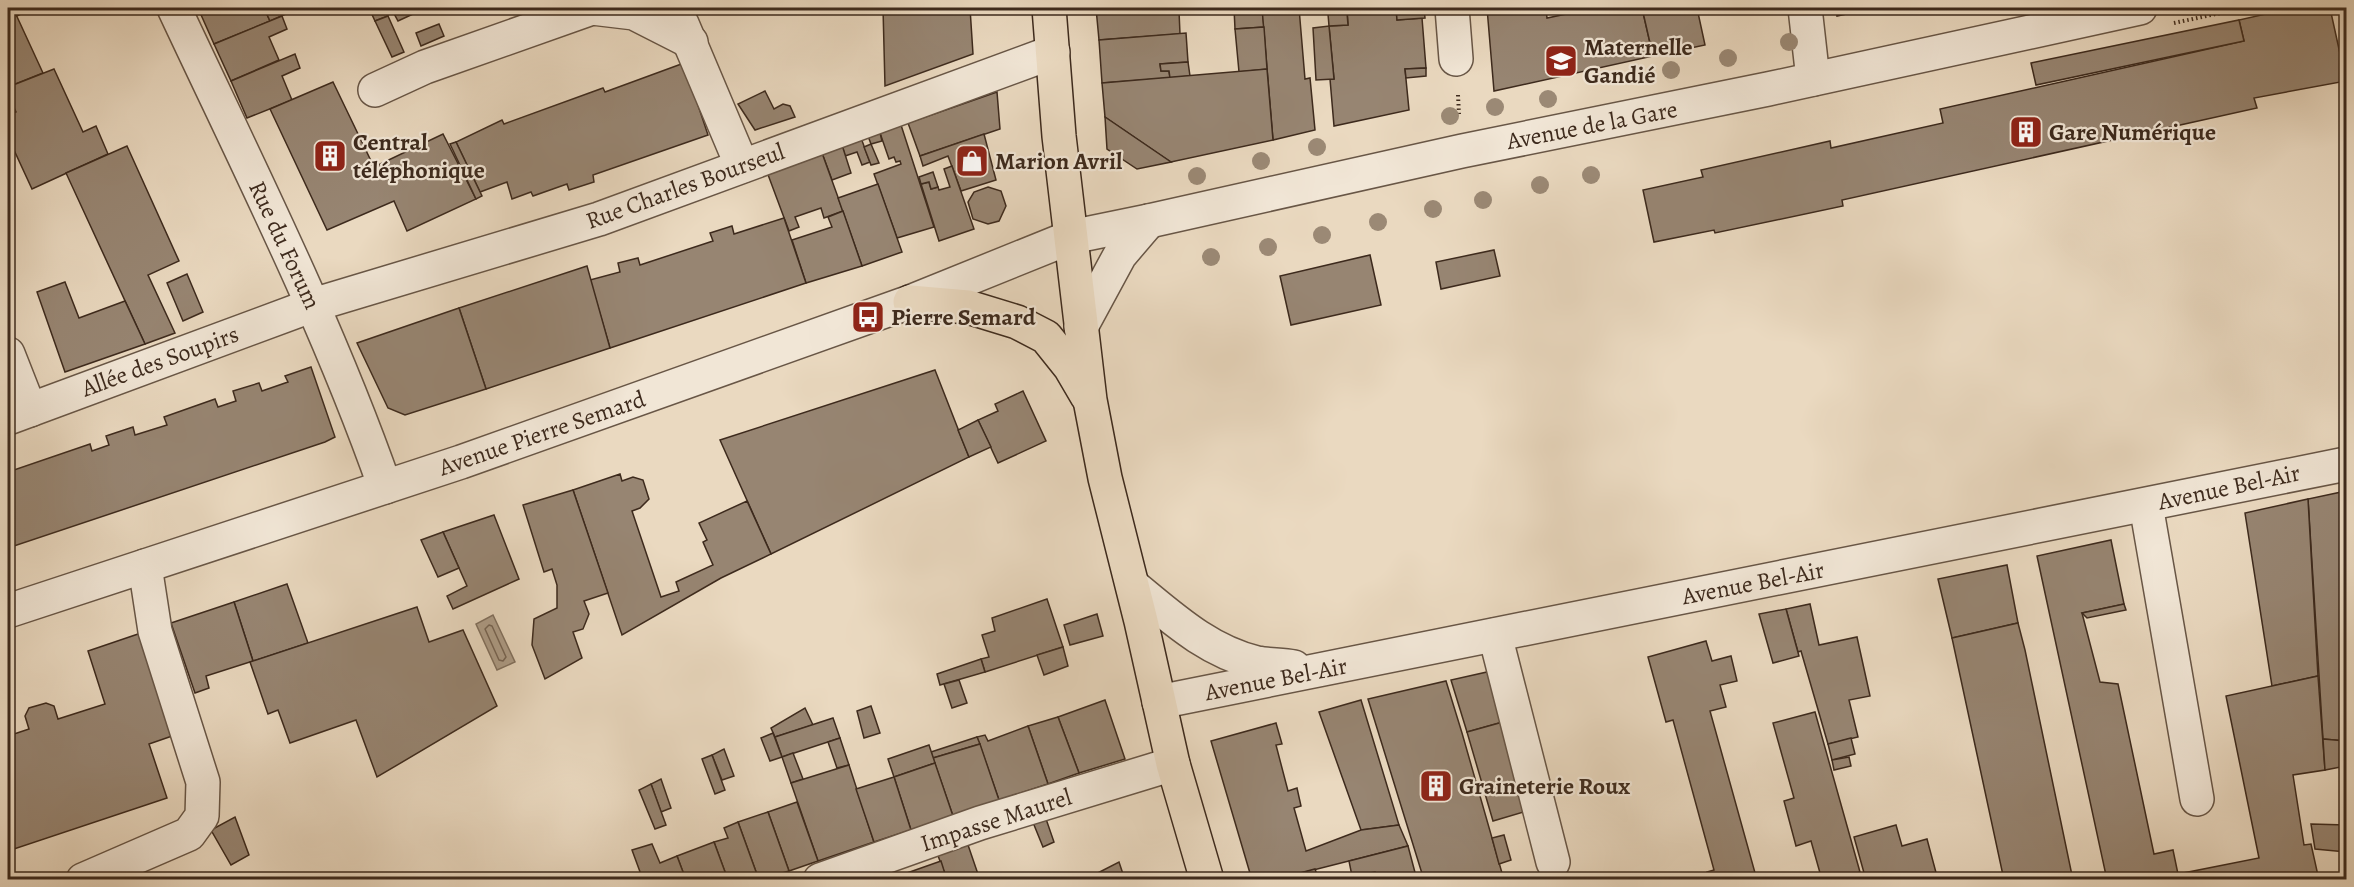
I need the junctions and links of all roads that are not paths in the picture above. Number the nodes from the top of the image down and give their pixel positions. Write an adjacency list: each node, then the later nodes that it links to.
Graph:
1 (174, 8): 16 (street, Rue du Forum)
2 (674, 8): 7 (street)
3 (1049, 8): 8 (main road)
4 (1452, 8): 9 (street)
5 (1805, 8): 10 (street)
6 (2140, 8): 10 (street, Avenue de la Gare)
7 (691, 42): 11 (street); 12 (street)
8 (1053, 52): 12 (street, Rue Charles Bourseul); 14 (main road)
9 (1456, 59)
10 (1813, 79): 13 (street, Avenue de la Gare)
11 (375, 90)
12 (742, 166): 16 (street, Rue Charles Bourseul)
13 (1149, 222): 14 (street, Avenue de la Gare); 17 (street)
14 (1071, 237): 15 (street, Avenue Pierre Semard); 17 (main road)
15 (910, 302): 19 (main road); 22 (street, Avenue Pierre Semard)
16 (313, 305): 20 (street, Allée des Soupirs); 22 (street, Rue du Forum)
17 (1082, 327): 19 (main road)
18 (8, 354): 20 (street)
19 (1090, 400): 25 (main road)
20 (19, 414)
21 (2346, 464): 23 (street, Avenue Bel-Air)
22 (385, 487): 24 (street, Avenue Pierre Semard)
23 (2146, 505): 27 (street, Avenue Bel-Air); 31 (street)
24 (145, 566): 26 (street, Avenue Pierre Semard); 33 (street)
25 (1132, 586): 28 (street); 29 (main road)
26 (8, 611)
27 (1495, 635): 28 (street, Avenue Bel-Air); 32 (street)
28 (1322, 669): 29 (street, Avenue Bel-Air)
29 (1159, 702): 30 (main road)
30 (1173, 764): 34 (street, Impasse Maurel); 35 (main road)
31 (2197, 799)
32 (1553, 862)
33 (83, 879)
34 (820, 879)
35 (1207, 879)

